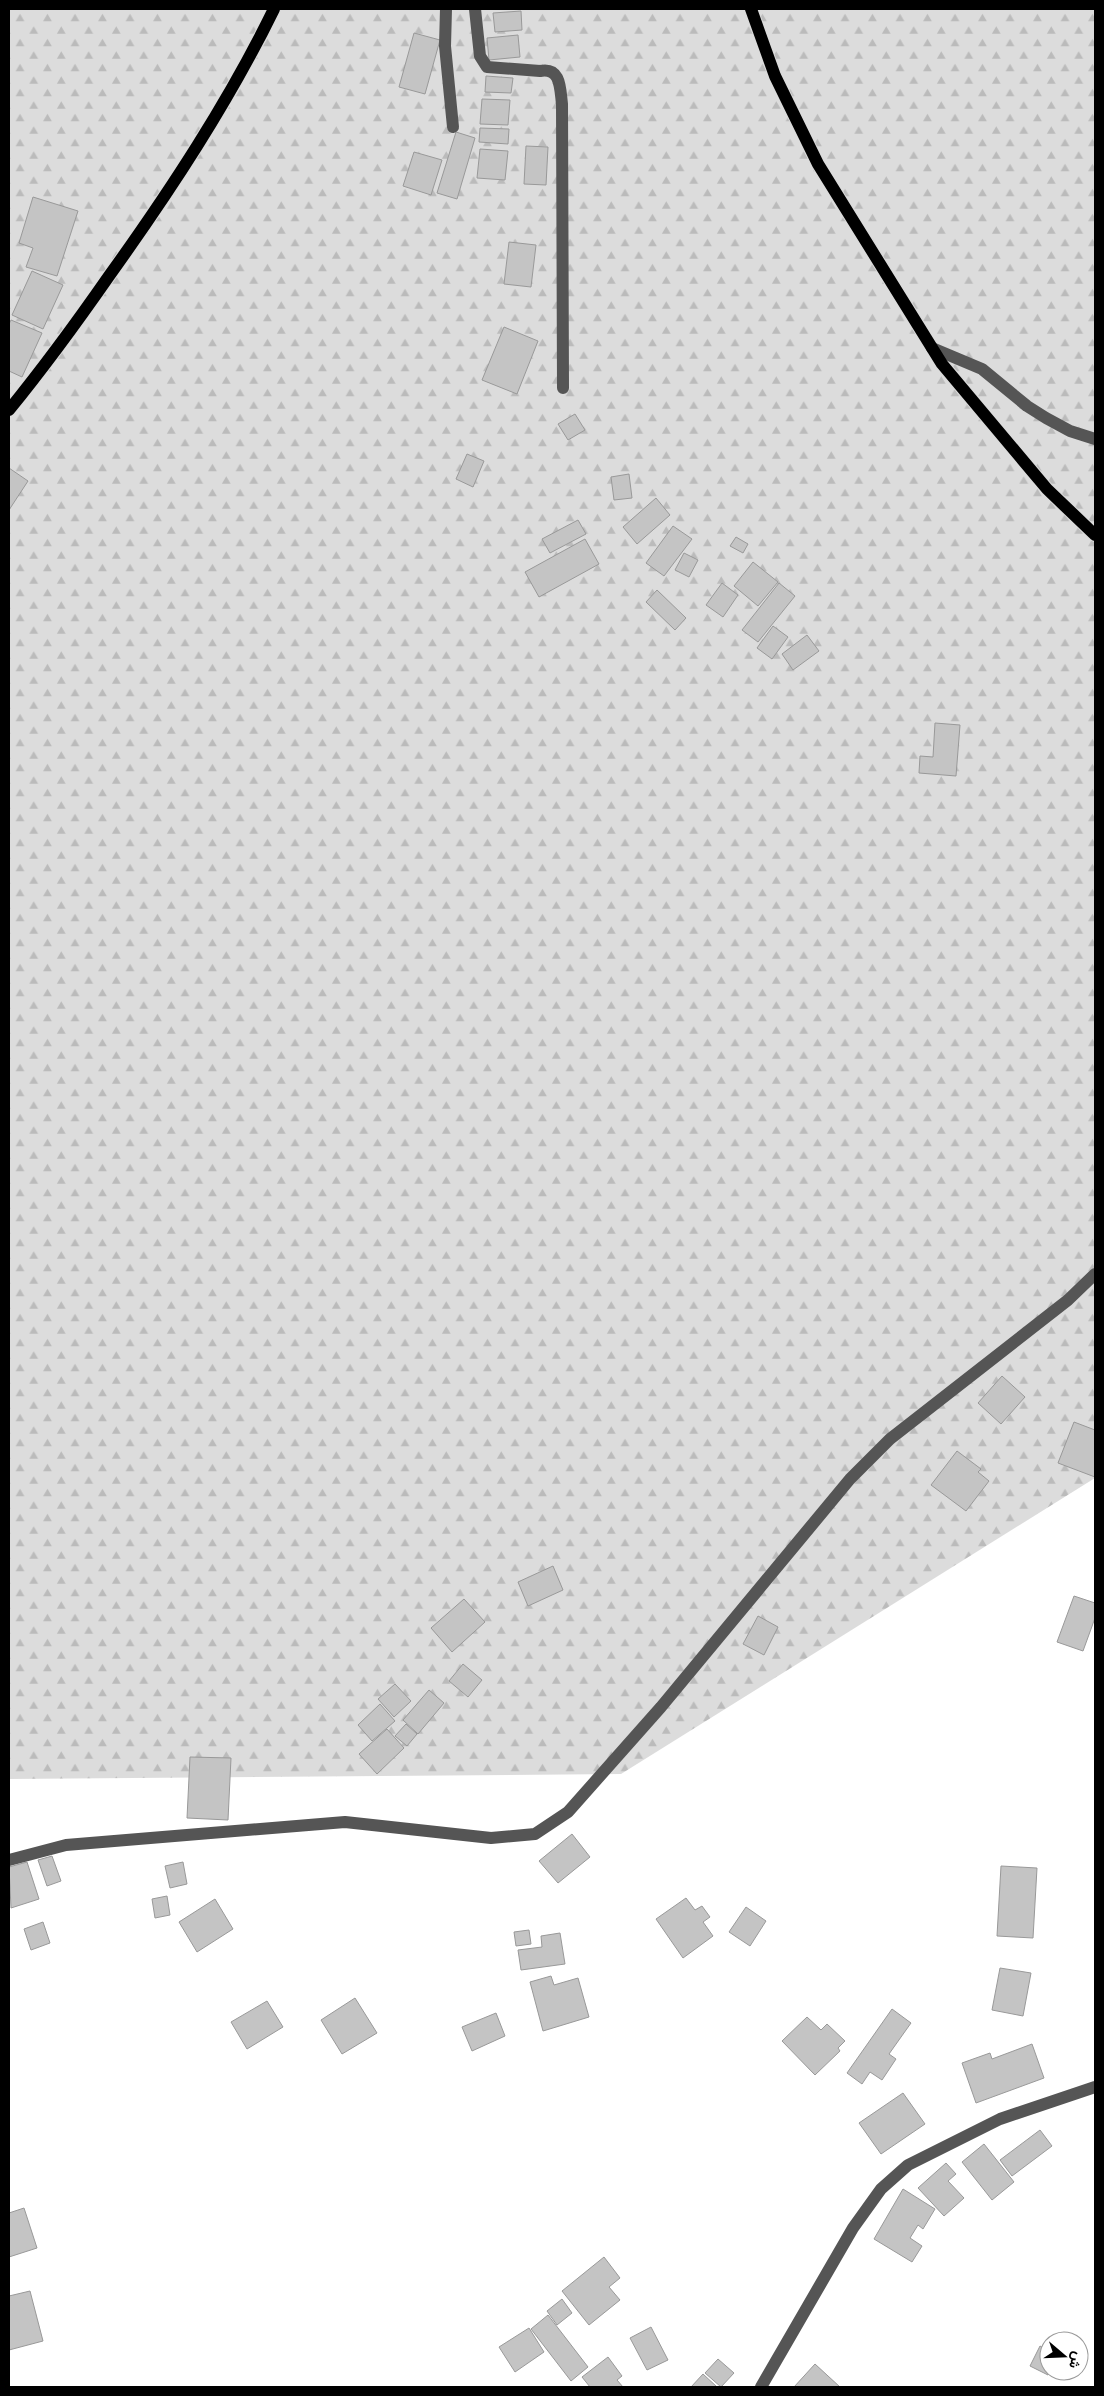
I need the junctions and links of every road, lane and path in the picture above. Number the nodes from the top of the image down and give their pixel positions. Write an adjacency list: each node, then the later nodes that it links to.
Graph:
1 (274, 9): 8 (main road)
2 (446, 9): 5 (street)
3 (474, 9): 7 (street)
4 (750, 9): 6 (main road)
5 (453, 127)
6 (932, 348): 9 (street); 10 (main road)
7 (563, 388)
8 (9, 410)
9 (1095, 439)
10 (1095, 535)
11 (1095, 1274): 12 (street)
12 (9, 1860)
13 (1095, 2086): 14 (street)
14 (761, 2387)

